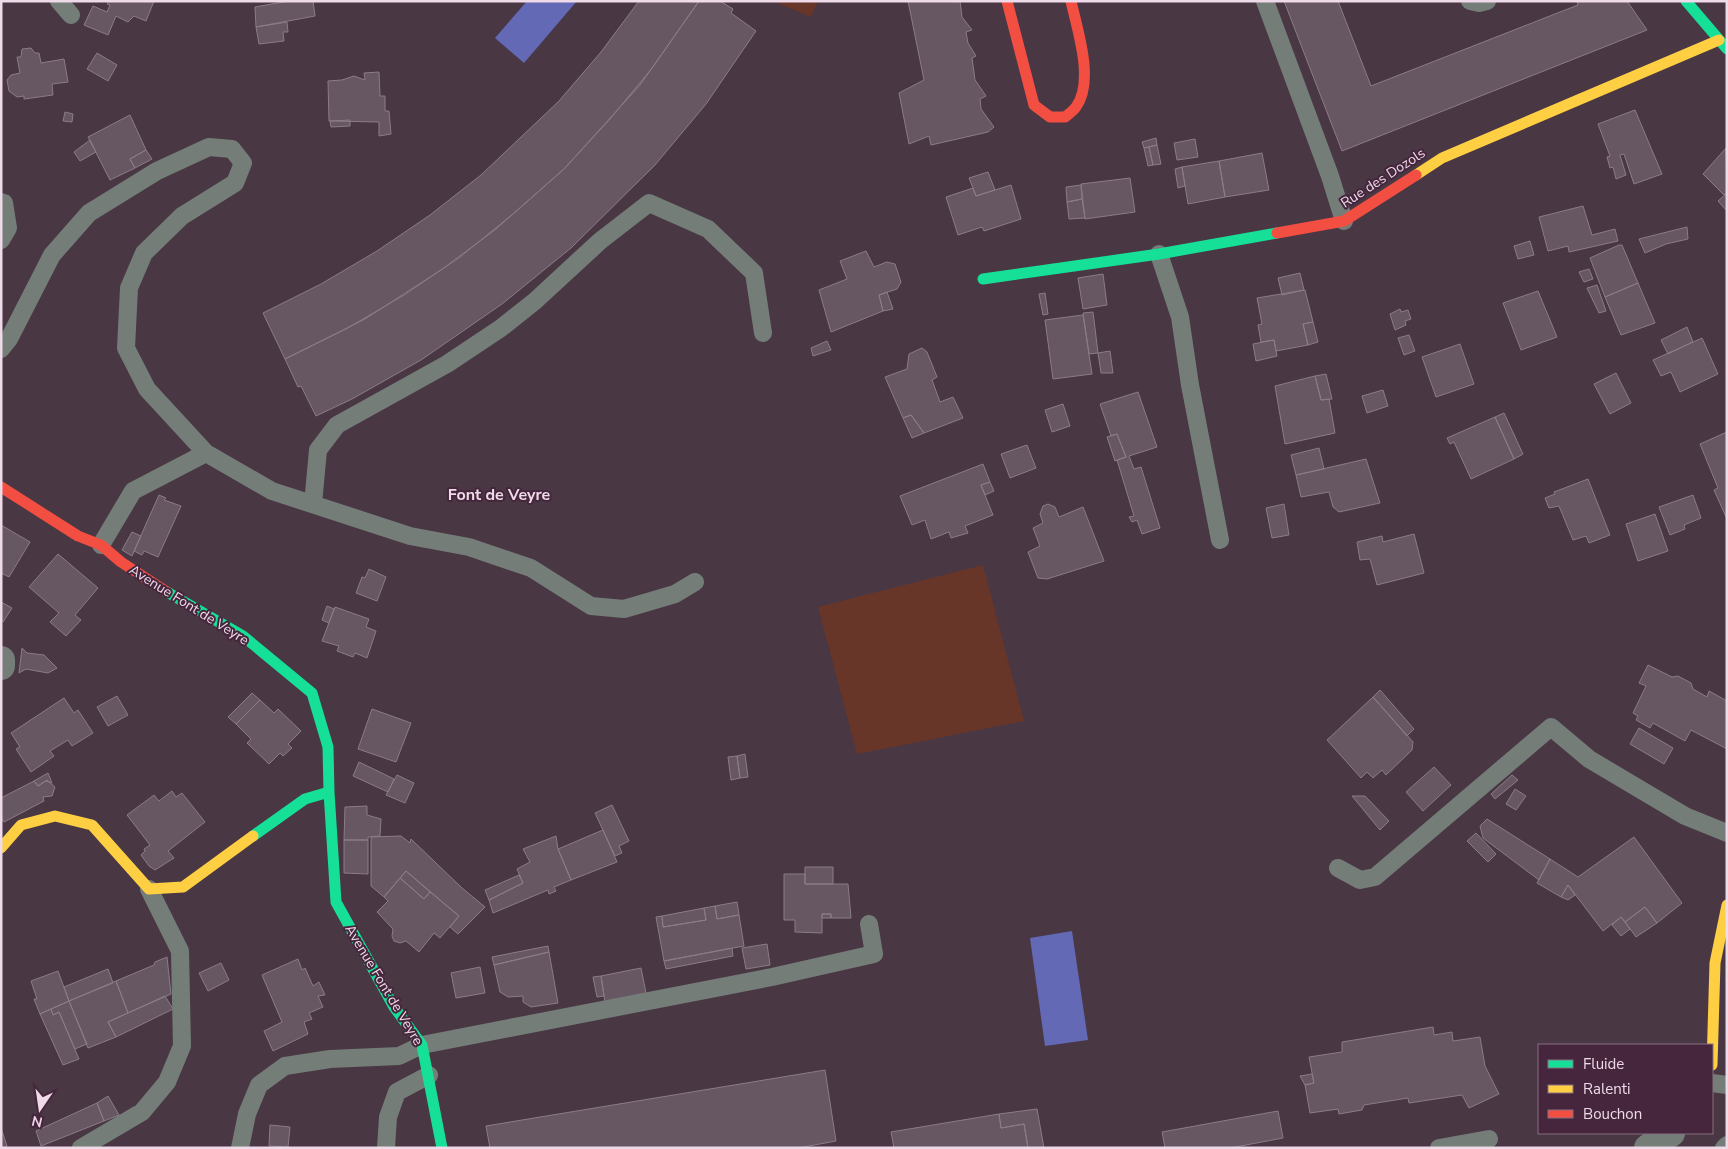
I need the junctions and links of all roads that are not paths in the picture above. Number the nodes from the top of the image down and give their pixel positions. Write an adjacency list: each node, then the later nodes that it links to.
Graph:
1 (59, 1): 8 (lane)
2 (1007, 1): 3 (street)
3 (1071, 1)
4 (1265, 1): 12 (lane)
5 (1470, 1): 6 (lane)
6 (1487, 1)
7 (1686, 1): 9 (street)
8 (71, 15)
9 (1718, 40): 10 (street); 12 (street, Rue des Dozols)
10 (1727, 49)
11 (1, 202): 13 (lane)
12 (1344, 220): 14 (street, Rue des Dozols)
13 (1, 240)
14 (1159, 254): 15 (street, Rue des Dozols); 21 (lane)
15 (983, 279)
16 (764, 333): 20 (lane)
17 (1, 349): 18 (lane)
18 (206, 453): 20 (lane); 22 (lane)
19 (1, 487): 22 (street, Avenue Font de Veyre)
20 (313, 504): 23 (lane)
21 (1220, 540)
22 (101, 545): 26 (street, Avenue Font de Veyre)
23 (695, 582)
24 (1, 660): 25 (street)
25 (1, 666)
26 (328, 792): 30 (street); 34 (street, Avenue Font de Veyre)
27 (1727, 833): 29 (lane)
28 (1, 848): 30 (street)
29 (1338, 868)
30 (149, 889): 41 (lane)
31 (1727, 905): 33 (street)
32 (869, 924): 34 (lane)
33 (1713, 1044)
34 (422, 1045): 35 (street, Avenue Font de Veyre); 42 (lane)
35 (428, 1075): 43 (lane); 44 (street, Avenue Font de Veyre)
36 (1713, 1083): 37 (lane)
37 (1727, 1085)
38 (1669, 1134): 46 (street)
39 (1489, 1139): 45 (lane)
40 (1727, 1145): 47 (lane)
41 (81, 1148)
42 (240, 1148)
43 (386, 1148)
44 (442, 1148)
45 (1438, 1148)
46 (1648, 1148)
47 (1724, 1148)

